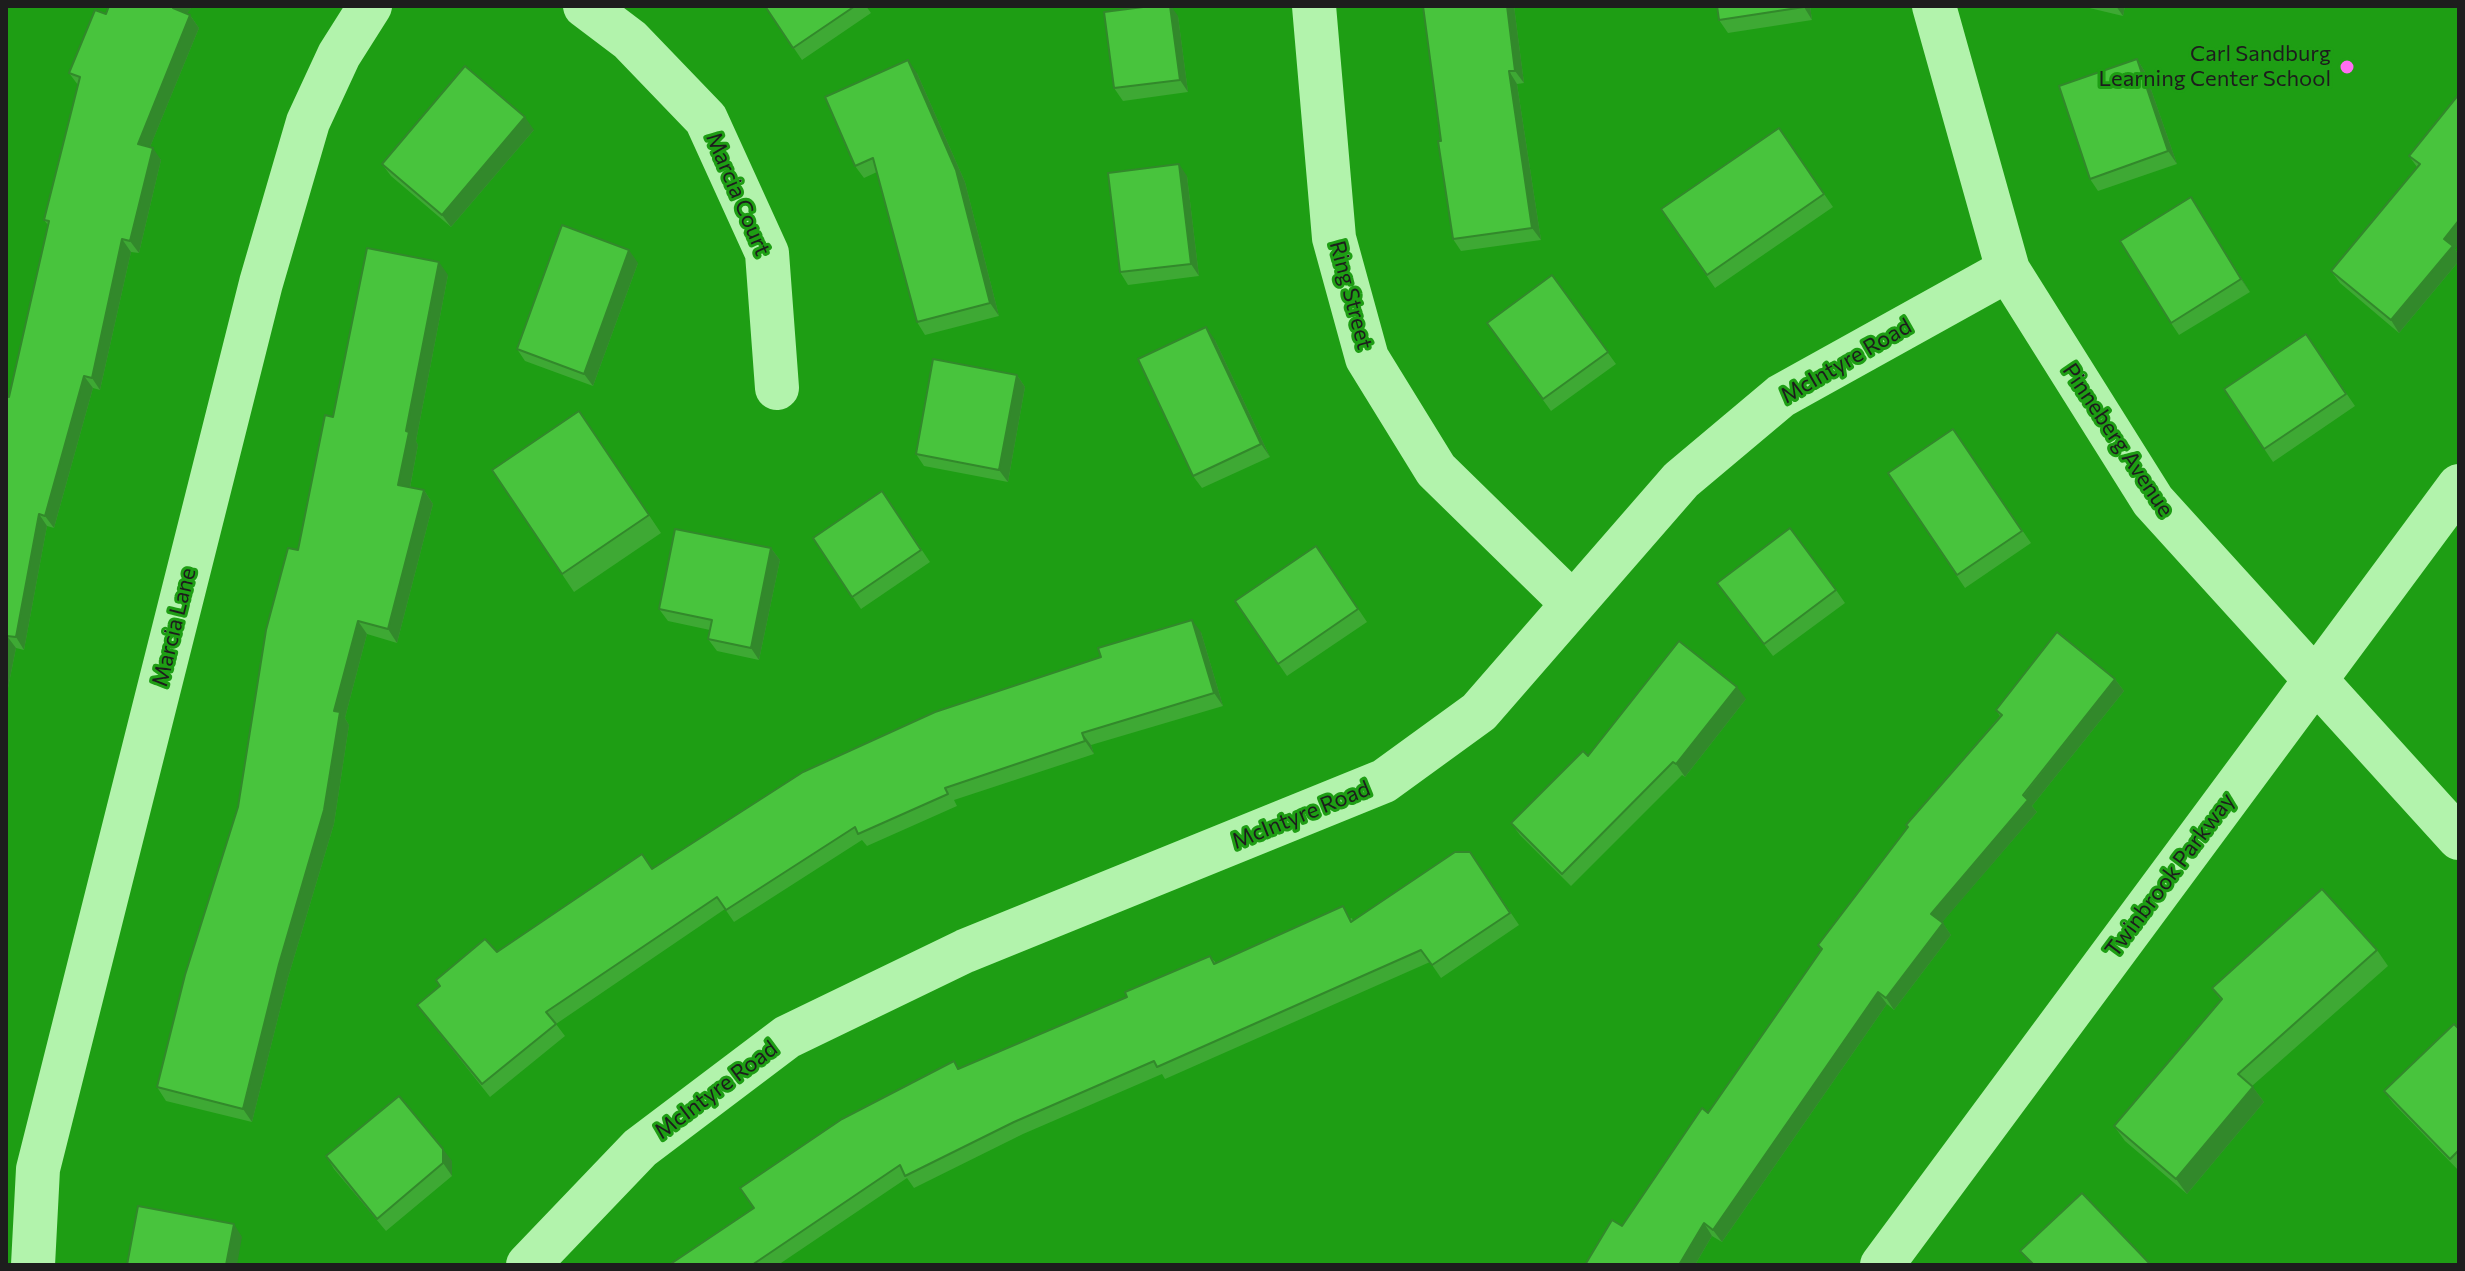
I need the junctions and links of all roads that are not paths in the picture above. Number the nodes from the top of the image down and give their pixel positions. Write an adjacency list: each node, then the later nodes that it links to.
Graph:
1 (370, 6): 11 (street, Marcia Lane)
2 (585, 6): 6 (street, Marcia Court)
3 (1314, 6): 8 (street, Ring Street)
4 (1934, 6): 5 (street, Pinneberg Avenue)
5 (2008, 270): 8 (street, McIntyre Road); 9 (street, Pinneberg Avenue)
6 (777, 388)
7 (2459, 486): 9 (street, Twinbrook Parkway)
8 (1573, 604): 12 (street, McIntyre Road)
9 (2314, 681): 10 (street, Pinneberg Avenue); 13 (street, Twinbrook Parkway)
10 (2459, 838)
11 (33, 1265)
12 (528, 1265)
13 (1882, 1265)

